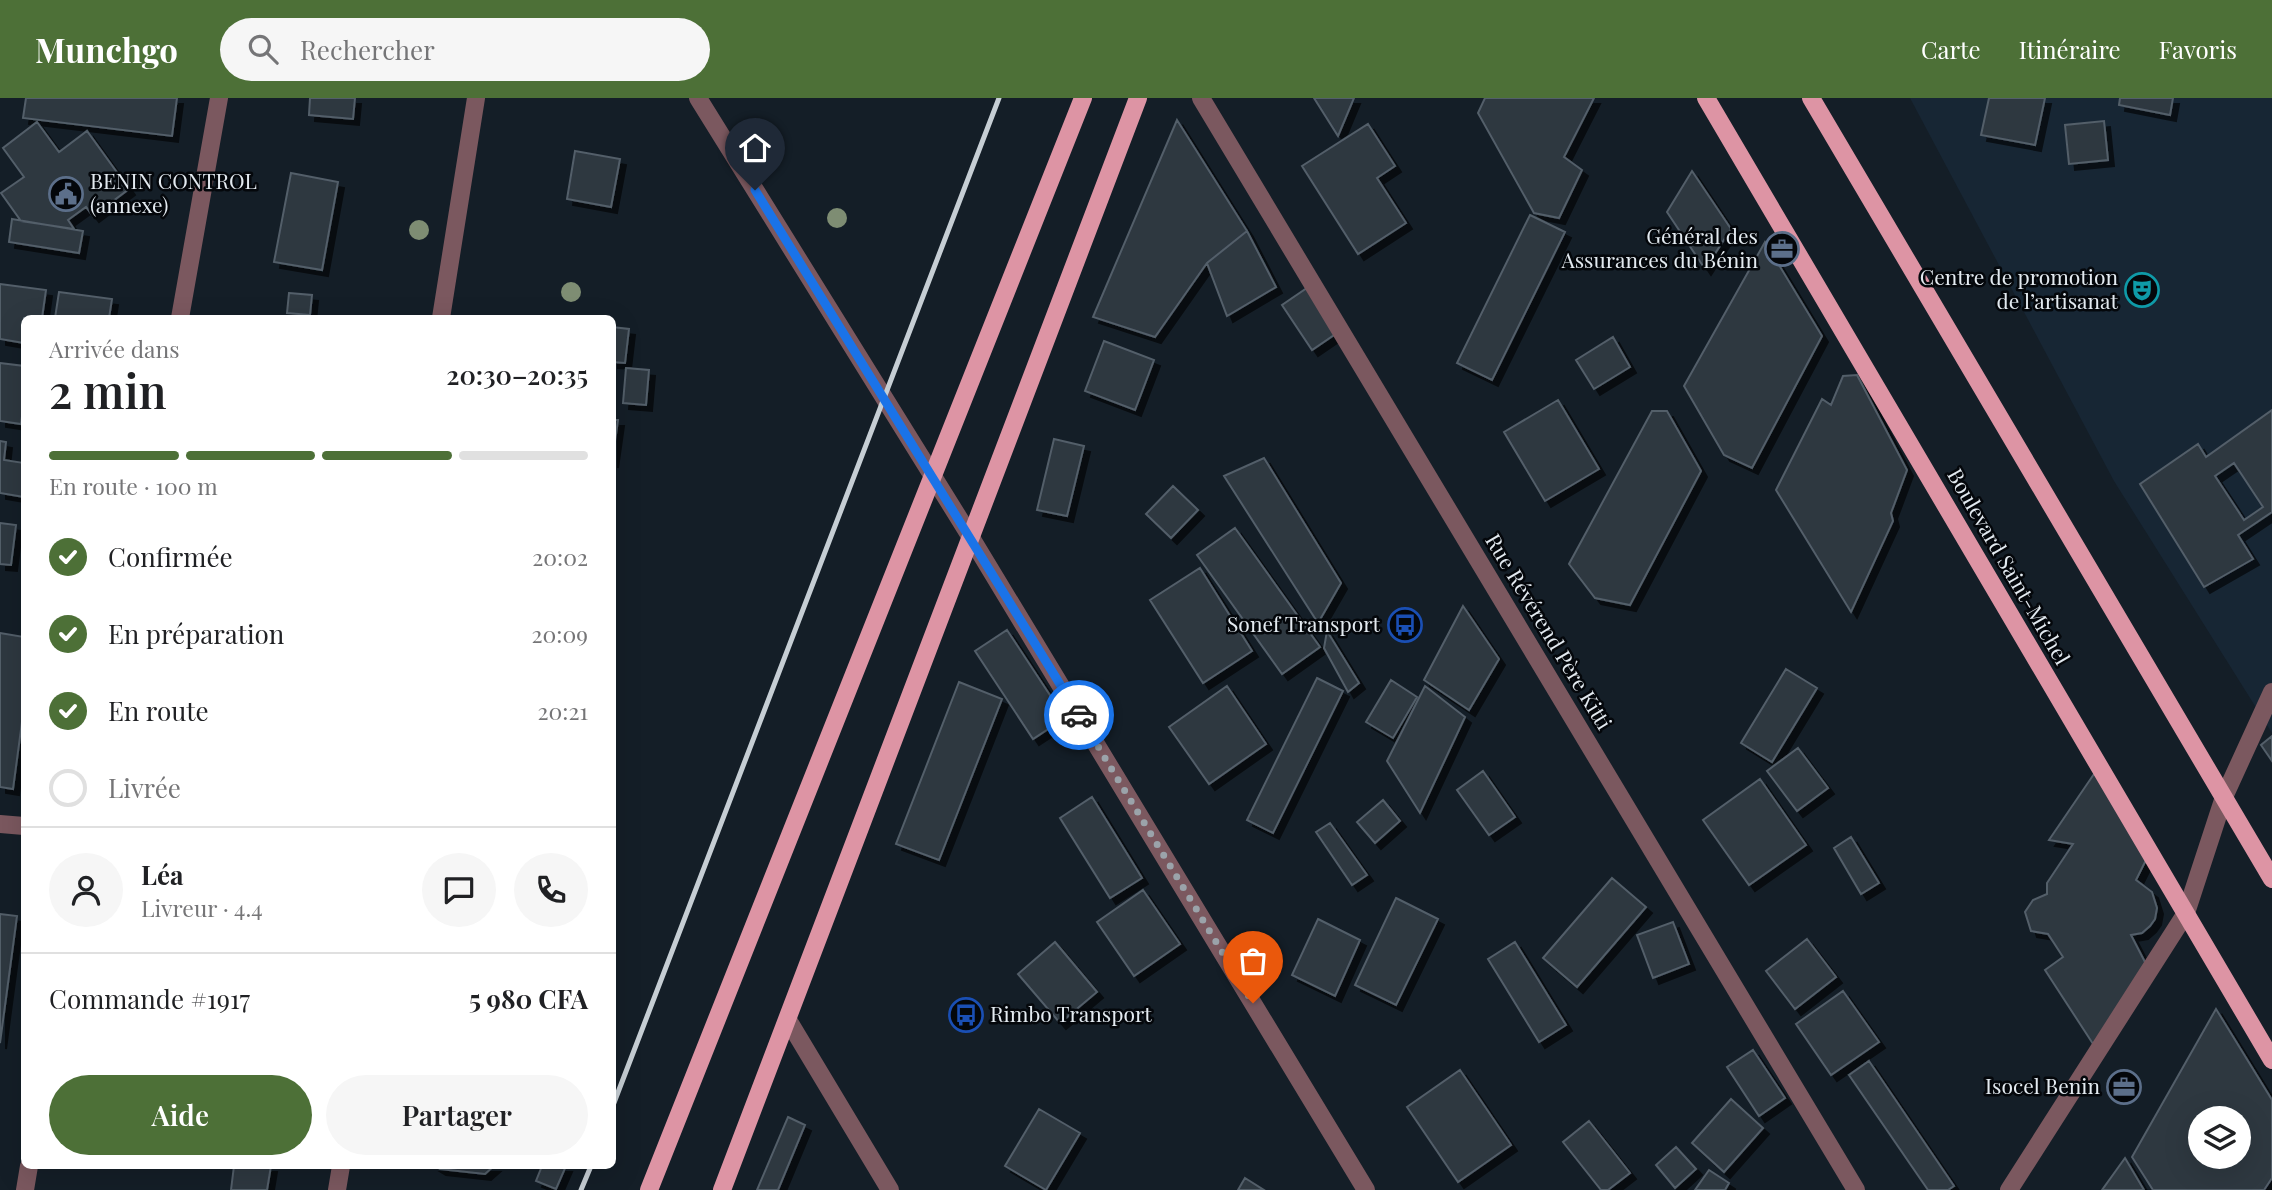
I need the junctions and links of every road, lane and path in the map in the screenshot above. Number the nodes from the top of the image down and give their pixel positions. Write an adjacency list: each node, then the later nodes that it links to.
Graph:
1 (219, 98): 9 (street)
2 (477, 98): 10 (street)
3 (698, 98): 11 (street)
4 (1083, 98): 24 (main road)
5 (1138, 98): 11 (main road)
6 (1201, 98): 28 (street, Rue Révérend Père Kitti)
7 (1706, 98): 17 (main road, Boulevard Saint-Michel)
8 (1811, 98): 13 (main road)
9 (181, 315)
10 (441, 315)
11 (970, 536): 18 (main road); 27 (street)
12 (2272, 692): 13 (street)
13 (2224, 797): 16 (main road); 17 (street)
14 (0, 824): 15 (street)
15 (21, 827)
16 (2272, 879)
17 (2186, 913): 19 (main road, Boulevard Saint-Michel); 29 (street)
18 (788, 1020): 25 (main road); 26 (street)
19 (2272, 1060)
20 (28, 1169): 22 (street)
21 (340, 1169): 23 (street)
22 (25, 1190)
23 (337, 1190)
24 (649, 1190)
25 (722, 1190)
26 (890, 1190)
27 (1366, 1190)
28 (1857, 1190)
29 (2009, 1190)

